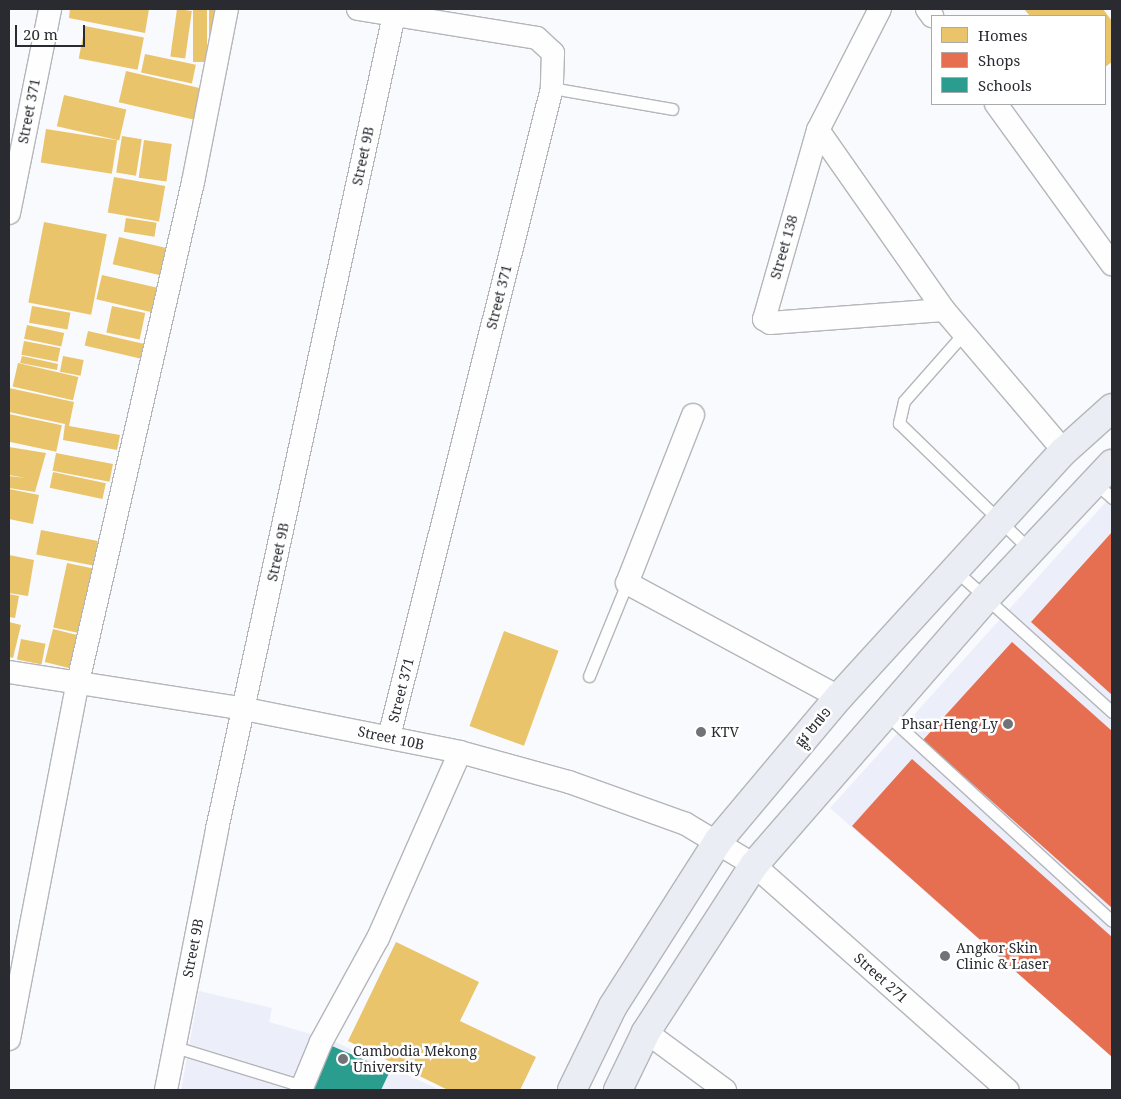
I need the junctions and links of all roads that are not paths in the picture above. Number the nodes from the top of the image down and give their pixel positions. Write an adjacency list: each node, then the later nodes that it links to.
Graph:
1 (50, 9): 10 (street, Street 371)
2 (227, 9): 25 (street)
3 (358, 9): 5 (street, Street 371)
4 (874, 10): 9 (street, Street 138)
5 (394, 15): 6 (street, Street 371); 27 (street, Street 9B)
6 (552, 88): 8 (lane); 30 (street, Street 371)
7 (997, 105): 11 (street)
8 (672, 109)
9 (818, 130): 12 (street); 12 (street, Street 138)
10 (9, 213)
11 (1112, 264)
12 (944, 310): 13 (street)
13 (964, 333): 16 (street); 18 (lane)
14 (1112, 408): 16 (main road, ផ្លូវ ២៧១)
15 (693, 415): 21 (street)
16 (1064, 451): 18 (main road, ផ្លូវ ២៧១)
17 (1106, 481): 19 (main road)
18 (999, 522): 19 (lane); 20 (main road, ផ្លូវ ២៧១)
19 (1030, 550): 22 (main road)
20 (955, 570): 22 (lane); 26 (main road, ផ្លូវ ២៧១)
21 (626, 583): 24 (lane); 26 (street)
22 (986, 598): 28 (lane); 29 (main road)
23 (9, 672): 25 (street, Street 10B)
24 (589, 676)
25 (78, 682): 27 (street, Street 10B); 36 (street)
26 (839, 697): 32 (main road, ផ្លូវ ២៧១)
27 (245, 709): 30 (street, Street 10B); 37 (street, Street 9B)
28 (1112, 712)
29 (886, 714): 33 (main road); 34 (lane)
30 (389, 737): 31 (street, Street 10B)
31 (460, 752): 32 (street, Street 10B); 38 (street)
32 (718, 841): 33 (street, Street 10B); 40 (main road, ផ្លូវ ២៧១)
33 (754, 865): 35 (main road); 43 (street, Street 271)
34 (1112, 921)
35 (646, 1032): 41 (main road); 42 (street)
36 (9, 1039)
37 (175, 1046): 38 (lane); 39 (street, Street 9B)
38 (302, 1088)
39 (166, 1090)
40 (572, 1090)
41 (618, 1090)
42 (725, 1090)
43 (1007, 1090)

